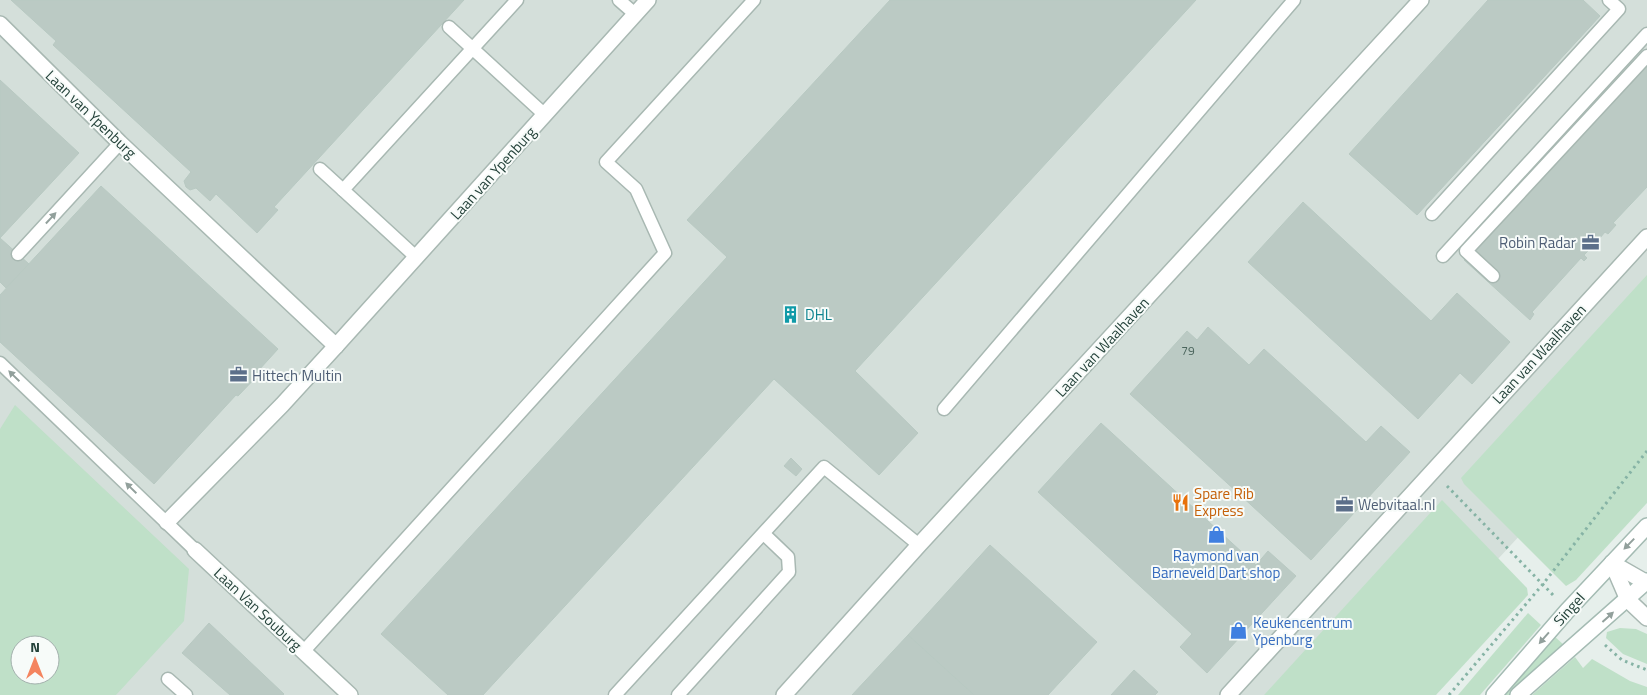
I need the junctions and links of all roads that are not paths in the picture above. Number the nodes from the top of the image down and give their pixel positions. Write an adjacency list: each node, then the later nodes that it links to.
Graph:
1 (517, 0): 12 (lane)
2 (619, 0): 8 (lane)
3 (648, 0): 8 (street, Laan van Ypenburg)
4 (754, 0): 36 (lane)
5 (1294, 0): 26 (lane)
6 (1421, 0): 30 (street, Laan van Waalhaven)
7 (1609, 0): 18 (lane)
8 (635, 14): 14 (street, Laan van Ypenburg)
9 (0, 24): 15 (street, Laan van Ypenburg)
10 (449, 27): 12 (lane)
11 (1647, 34): 21 (lane)
12 (473, 49): 14 (lane); 17 (lane)
13 (1647, 56): 23 (lane)
14 (545, 115): 22 (street, Laan van Ypenburg)
15 (120, 143): 20 (lane, one-way to 15); 24 (street, Laan van Ypenburg)
16 (320, 168): 17 (lane)
17 (343, 190): 22 (lane)
18 (1432, 214)
19 (1647, 237): 43 (street, Laan van Waalhaven)
20 (18, 254)
21 (1443, 256)
22 (417, 258): 24 (street, Laan van Ypenburg)
23 (1494, 276)
24 (336, 346): 27 (street, Laan van Ypenburg)
25 (0, 363): 27 (lane, Laan Van Souburg, one-way to 25)
26 (944, 409)
27 (166, 522): 31 (lane, Laan Van Souburg)
28 (1647, 526): 32 (street, Singel, one-way to 32)
29 (764, 534): 30 (lane); 40 (lane); 41 (lane)
30 (919, 545): 42 (street, Laan van Waalhaven)
31 (195, 550): 36 (street, Laan Van Souburg)
32 (1612, 563): 33 (street); 34 (street); 44 (street, Singel, one-way to 44)
33 (1647, 582): 34 (street, Singel)
34 (1628, 600): 35 (street); 45 (street, Singel, one-way to 34)
35 (1647, 618)
36 (303, 652): 38 (street, Laan Van Souburg)
37 (168, 679): 39 (lane)
38 (344, 693)
39 (186, 695)
40 (615, 695)
41 (678, 695)
42 (784, 695)
43 (1228, 695)
44 (1494, 695)
45 (1518, 695)

